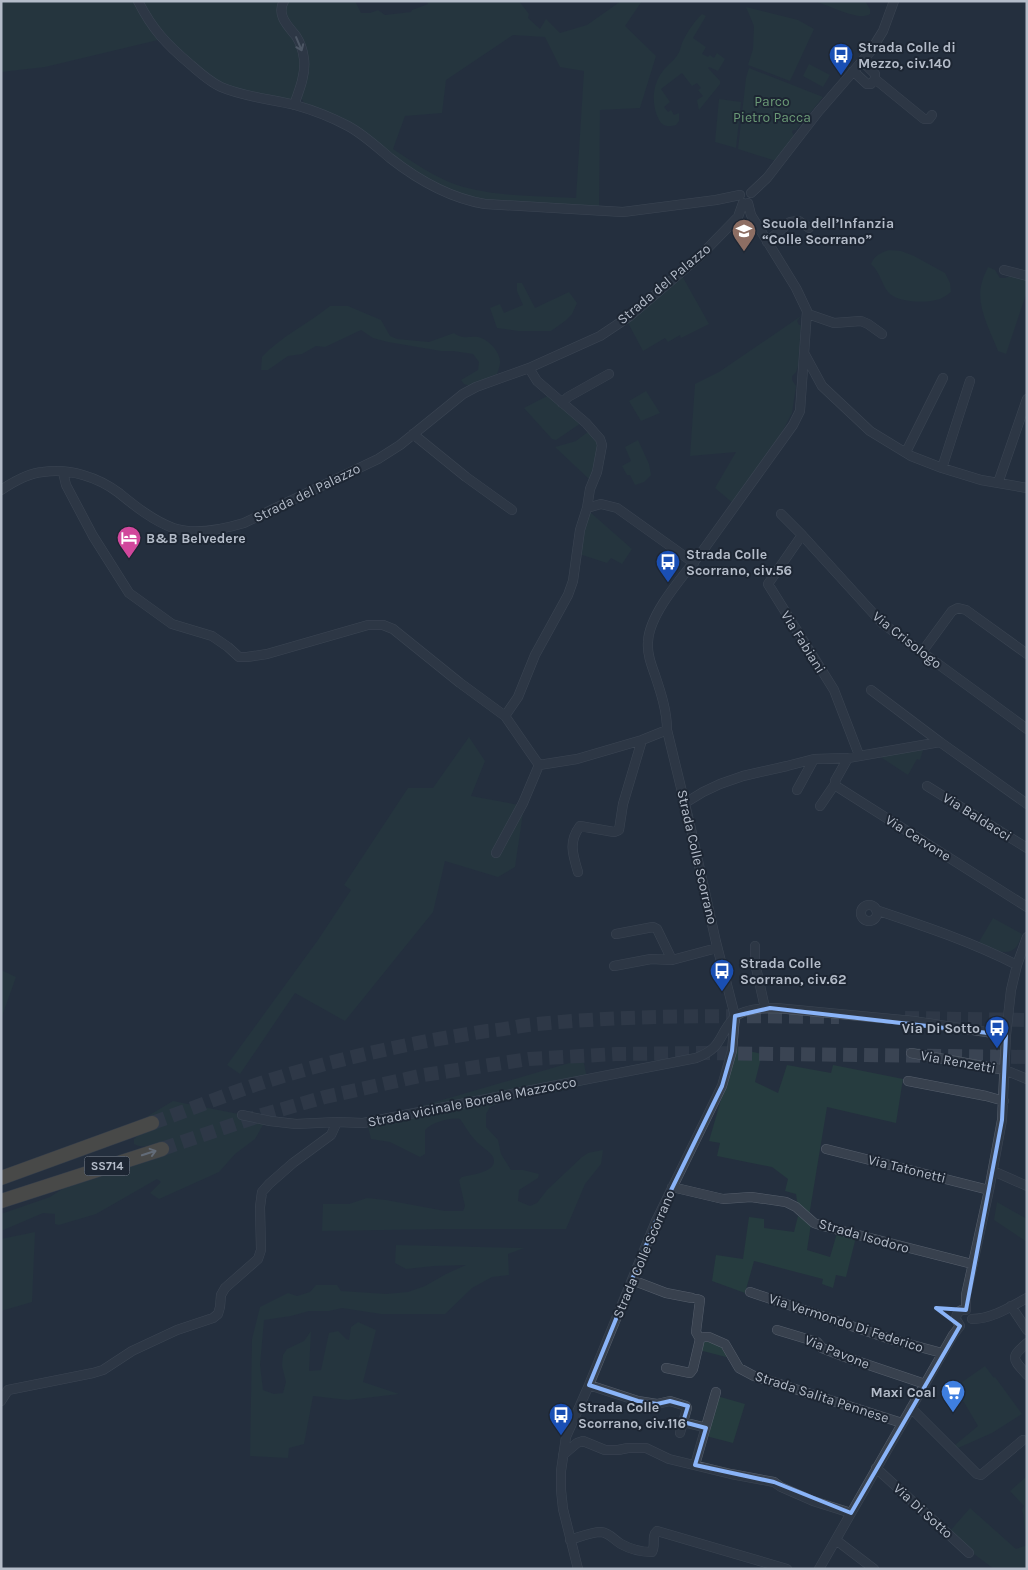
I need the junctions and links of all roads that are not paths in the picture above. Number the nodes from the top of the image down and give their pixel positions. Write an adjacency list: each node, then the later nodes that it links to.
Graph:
1 (138, 1): 7 (street)
2 (284, 1): 7 (street, one-way to 7)
3 (894, 1): 4 (street)
4 (862, 61): 5 (street); 6 (street)
5 (853, 71): 6 (street); 9 (street, Strada del Palazzo)
6 (875, 79): 8 (street)
7 (294, 105): 9 (street)
8 (932, 116)
9 (743, 200): 11 (street); 17 (street, Strada del Palazzo)
10 (809, 228): 11 (street)
11 (767, 242): 14 (street)
12 (1004, 270): 13 (street)
13 (1027, 276)
14 (808, 314): 15 (street); 16 (street, Strada Colle Scorrano)
15 (882, 334)
16 (804, 354): 24 (street); 34 (street, Strada Colle Scorrano)
17 (529, 368): 22 (street); 23 (street, Strada del Palazzo)
18 (609, 374): 22 (street)
19 (943, 378): 24 (street)
20 (970, 381): 25 (street)
21 (1027, 399): 27 (street)
22 (562, 403): 30 (street)
23 (414, 434): 26 (street, Strada del Palazzo); 31 (street)
24 (906, 452): 25 (street)
25 (942, 468): 27 (street)
26 (63, 472): 29 (street, Strada del Palazzo); 38 (street)
27 (998, 483): 28 (street)
28 (1027, 488)
29 (1, 490)
30 (587, 508): 34 (street); 38 (street)
31 (512, 510)
32 (781, 514): 33 (street, Via Crisologo)
33 (802, 535): 35 (street, Via Crisologo); 43 (street, Via Fabiani)
34 (694, 563): 40 (street, Strada Colle Scorrano)
35 (922, 652): 36 (street); 39 (street, Via Crisologo)
36 (1027, 654)
37 (871, 690): 42 (street)
38 (505, 716): 46 (street)
39 (1027, 729)
40 (667, 730): 41 (street); 50 (street, Strada Colle Scorrano)
41 (642, 740): 46 (street); 55 (street)
42 (940, 742): 43 (street); 51 (street)
43 (859, 755): 44 (street)
44 (848, 758): 45 (street); 47 (street)
45 (814, 759): 49 (street); 50 (street)
46 (539, 765): 54 (street)
47 (835, 784): 52 (street); 56 (street, Via Cervone)
48 (927, 786): 53 (street, Via Baldacci)
49 (797, 790)
50 (685, 803): 61 (street, Strada Colle Scorrano)
51 (1027, 804)
52 (820, 806)
53 (1027, 848)
54 (496, 853)
55 (578, 872)
56 (1027, 907)
57 (876, 910): 64 (street)
58 (616, 934): 63 (street)
59 (1027, 938): 62 (street)
60 (755, 946): 66 (street)
61 (717, 948): 63 (street); 67 (street, Strada Colle Scorrano)
62 (1024, 956): 64 (street)
63 (672, 960): 65 (street)
64 (1017, 965): 68 (street)
65 (614, 966)
66 (765, 1008): 67 (street); 68 (street)
67 (734, 1016): 75 (street, Strada vicinale Boreale Mazzocco); 85 (street, Strada Colle Scorrano)
68 (1006, 1035): 70 (street)
69 (911, 1053): 70 (street, Via Renzetti)
70 (1005, 1070): 71 (street, Via Renzetti); 73 (street)
71 (1027, 1079)
72 (908, 1081): 73 (street)
73 (1004, 1101): 81 (street)
74 (242, 1115): 75 (street, Strada vicinale Boreale Mazzocco)
75 (337, 1122): 107 (street)
76 (152, 1124): 79 (highway, SS714)
77 (162, 1149): 83 (highway, SS714, one-way to 77)
78 (826, 1149): 86 (street, Via Tatonetti)
79 (71, 1152): 80 (highway); 82 (highway, SS714)
80 (1, 1171)
81 (993, 1171): 84 (street); 86 (street)
82 (1, 1178)
83 (53, 1184): 87 (highway, SS714); 88 (highway)
84 (1027, 1186)
85 (672, 1187): 89 (street, Strada Isodoro); 90 (street, Strada Colle Scorrano)
86 (989, 1190): 89 (street)
87 (1, 1197)
88 (1, 1201)
89 (972, 1264): 94 (street)
90 (632, 1280): 99 (street); 105 (street, Strada Colle Scorrano)
91 (750, 1292): 101 (street, Via Vermondo Di Federico)
92 (1027, 1298): 93 (street)
93 (1012, 1306): 95 (street); 98 (street)
94 (966, 1310): 95 (street); 96 (street)
95 (972, 1319): 96 (street)
96 (960, 1326): 101 (street)
97 (777, 1330): 104 (street, Via Pavone)
98 (1027, 1330)
99 (700, 1340): 102 (street); 110 (street, Strada Salita Pennese)
100 (1027, 1343): 103 (street)
101 (942, 1353): 104 (street)
102 (666, 1368)
103 (1027, 1374)
104 (925, 1384): 108 (street)
105 (589, 1385): 109 (street); 114 (street, Strada Colle Scorrano)
106 (716, 1392): 111 (street)
107 (1, 1401)
108 (911, 1408): 110 (street); 113 (street)
109 (684, 1422): 111 (street); 112 (street)
110 (902, 1423): 116 (street)
111 (705, 1430): 115 (street)
112 (680, 1433)
113 (1022, 1440)
114 (563, 1455): 115 (street); 118 (street, Strada Colle Scorrano)
115 (695, 1466): 117 (street)
116 (876, 1468): 117 (street); 120 (street, Via Di Sotto)
117 (851, 1513): 119 (street)
118 (570, 1540): 121 (street, Strada Colle Scorrano); 122 (street)
119 (836, 1540): 123 (street); 124 (street)
120 (969, 1553)
121 (578, 1569)
122 (787, 1569)
123 (819, 1569)
124 (874, 1569)

